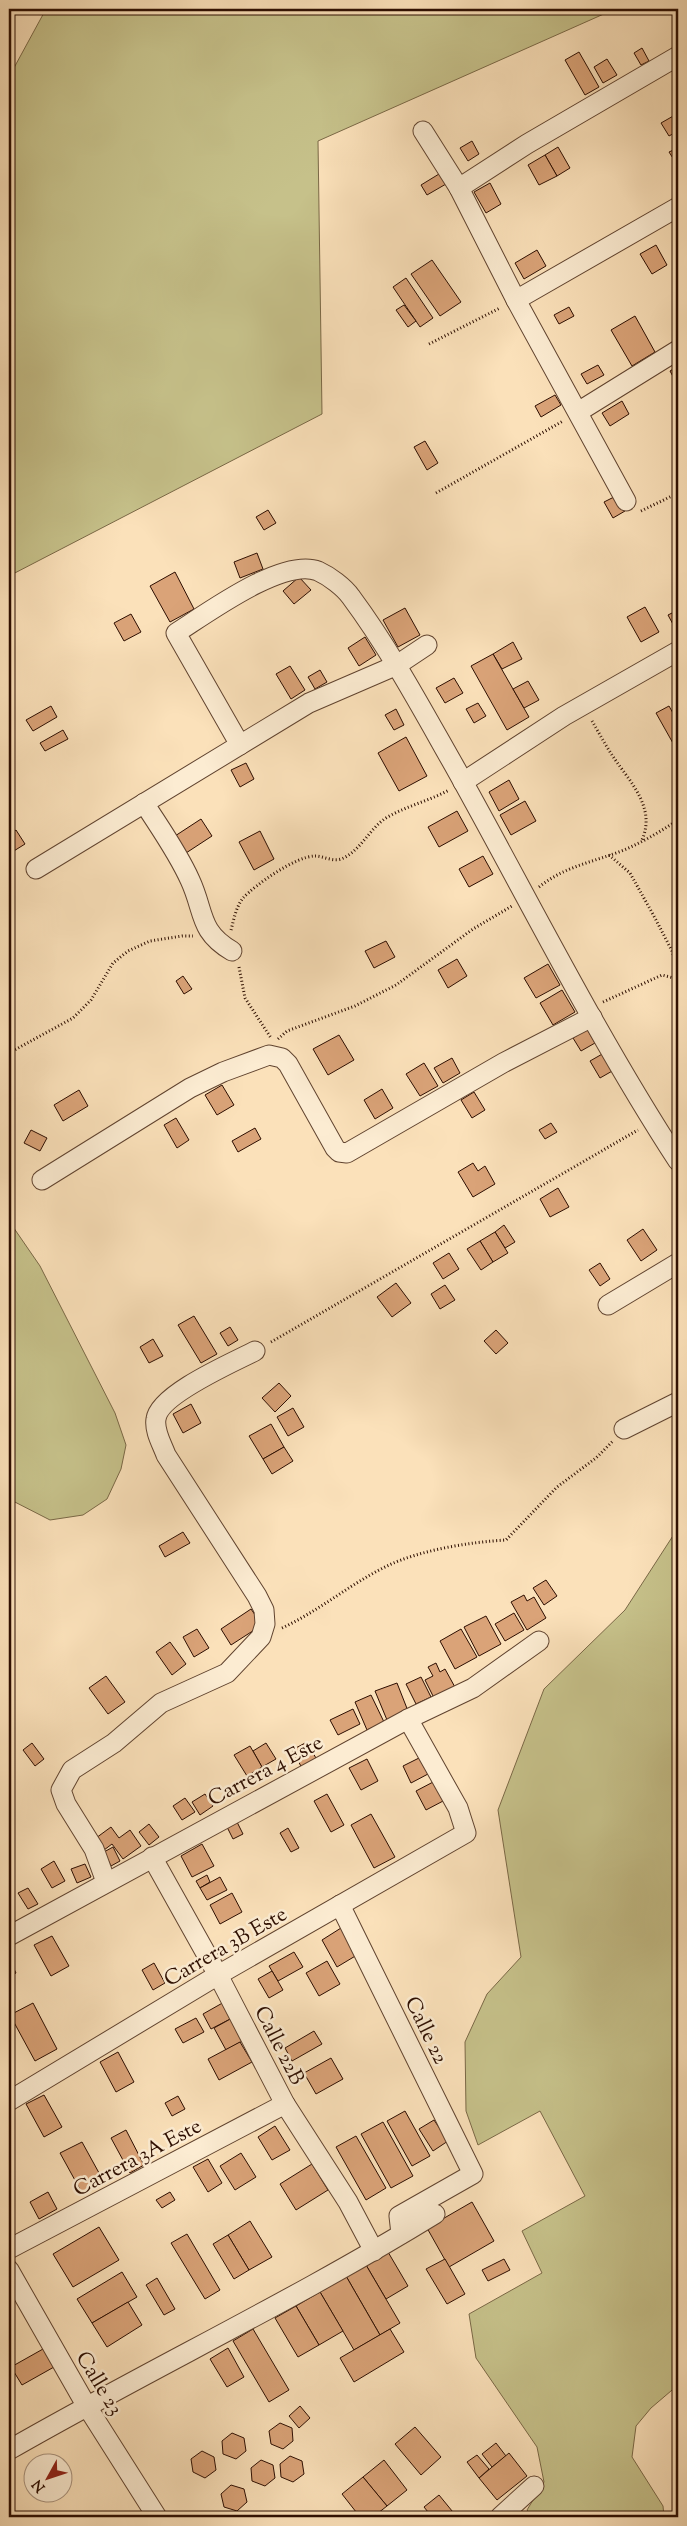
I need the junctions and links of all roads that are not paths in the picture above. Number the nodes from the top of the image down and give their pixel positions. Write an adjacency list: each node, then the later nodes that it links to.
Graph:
1 (678, 56): 3 (street)
2 (423, 131): 3 (street)
3 (459, 188): 5 (street)
4 (678, 207): 5 (street)
5 (516, 300): 7 (street)
6 (678, 350): 7 (street)
7 (578, 412): 8 (street)
8 (626, 501)
9 (427, 645): 11 (street)
10 (678, 651): 13 (street)
11 (397, 665): 12 (street); 12 (street); 13 (street)
12 (240, 745): 14 (street)
13 (463, 782): 17 (street)
14 (144, 803): 15 (street); 16 (street)
15 (36, 869)
16 (232, 951)
17 (592, 1017): 18 (street); 19 (street)
18 (678, 1161)
19 (42, 1180)
20 (678, 1263): 21 (street)
21 (608, 1305)
22 (256, 1351): 28 (street)
23 (678, 1402): 24 (street)
24 (624, 1429)
25 (539, 1641): 26 (street, Carrera 4 Este)
26 (408, 1719): 27 (street, Carrera 4 Este); 29 (street, Carrera 3B Este)
27 (152, 1857): 28 (street, Carrera 4 Este); 31 (street, Calle 22B)
28 (106, 1882): 30 (street, Carrera 4 Este)
29 (340, 1905): 31 (street, Carrera 3B Este); 35 (street, Calle 22)
30 (9, 1936)
31 (218, 1975): 32 (street, Carrera 3B Este); 33 (street, Calle 22B)
32 (9, 2101)
33 (285, 2104): 36 (street, Calle 22B); 37 (street, Carrera 3A Este)
34 (435, 2214): 35 (street)
35 (401, 2234): 36 (street)
36 (366, 2236): 39 (street)
37 (9, 2249)
38 (9, 2270): 39 (street, Calle 23)
39 (86, 2405): 40 (street); 42 (street, Calle 23)
40 (9, 2450)
41 (534, 2486): 43 (street)
42 (157, 2517)
43 (500, 2517)

